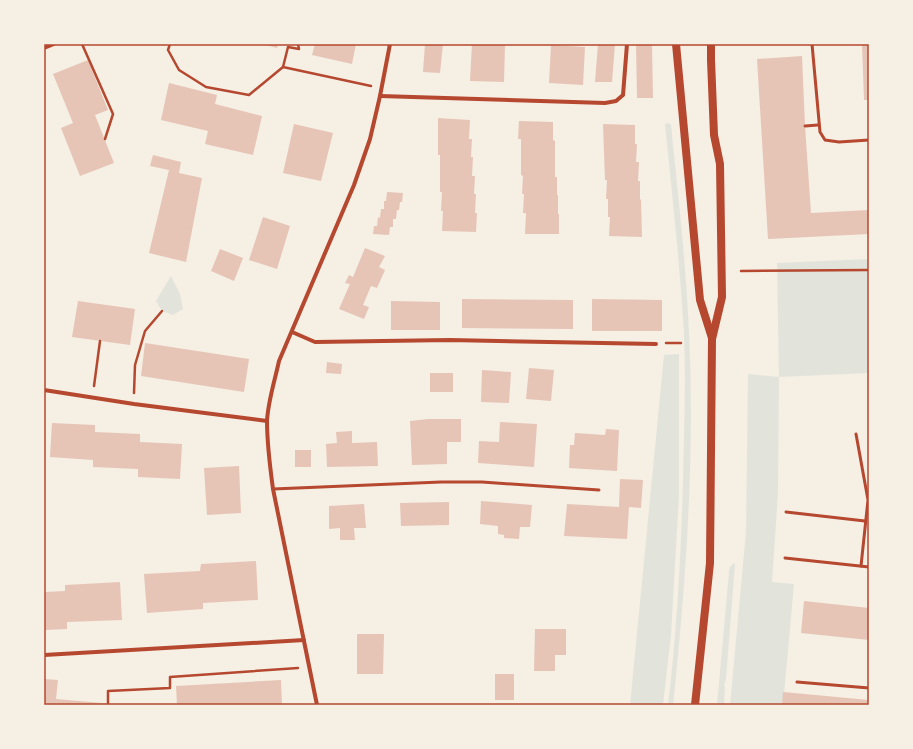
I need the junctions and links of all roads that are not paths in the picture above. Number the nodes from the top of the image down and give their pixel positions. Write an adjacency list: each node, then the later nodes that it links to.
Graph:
1 (54, 44): 7 (street)
2 (390, 44): 8 (street)
3 (627, 44): 8 (street)
4 (676, 44): 13 (main road)
5 (712, 44): 13 (main road)
6 (812, 44): 9 (lane)
7 (44, 48)
8 (380, 96): 12 (street)
9 (818, 125): 10 (lane); 11 (lane)
10 (805, 126)
11 (869, 140)
12 (292, 332): 14 (street); 16 (street)
13 (712, 339): 30 (main road)
14 (656, 344)
15 (44, 390): 16 (street)
16 (267, 421): 18 (street)
17 (856, 434): 21 (lane)
18 (273, 489): 19 (lane); 25 (street)
19 (599, 490)
20 (786, 512): 21 (lane)
21 (865, 521): 23 (lane)
22 (785, 558): 23 (lane)
23 (861, 566): 24 (lane)
24 (869, 567)
25 (304, 640): 26 (street); 29 (street)
26 (44, 656)
27 (797, 682): 28 (lane)
28 (869, 688)
29 (317, 705)
30 (695, 705)

